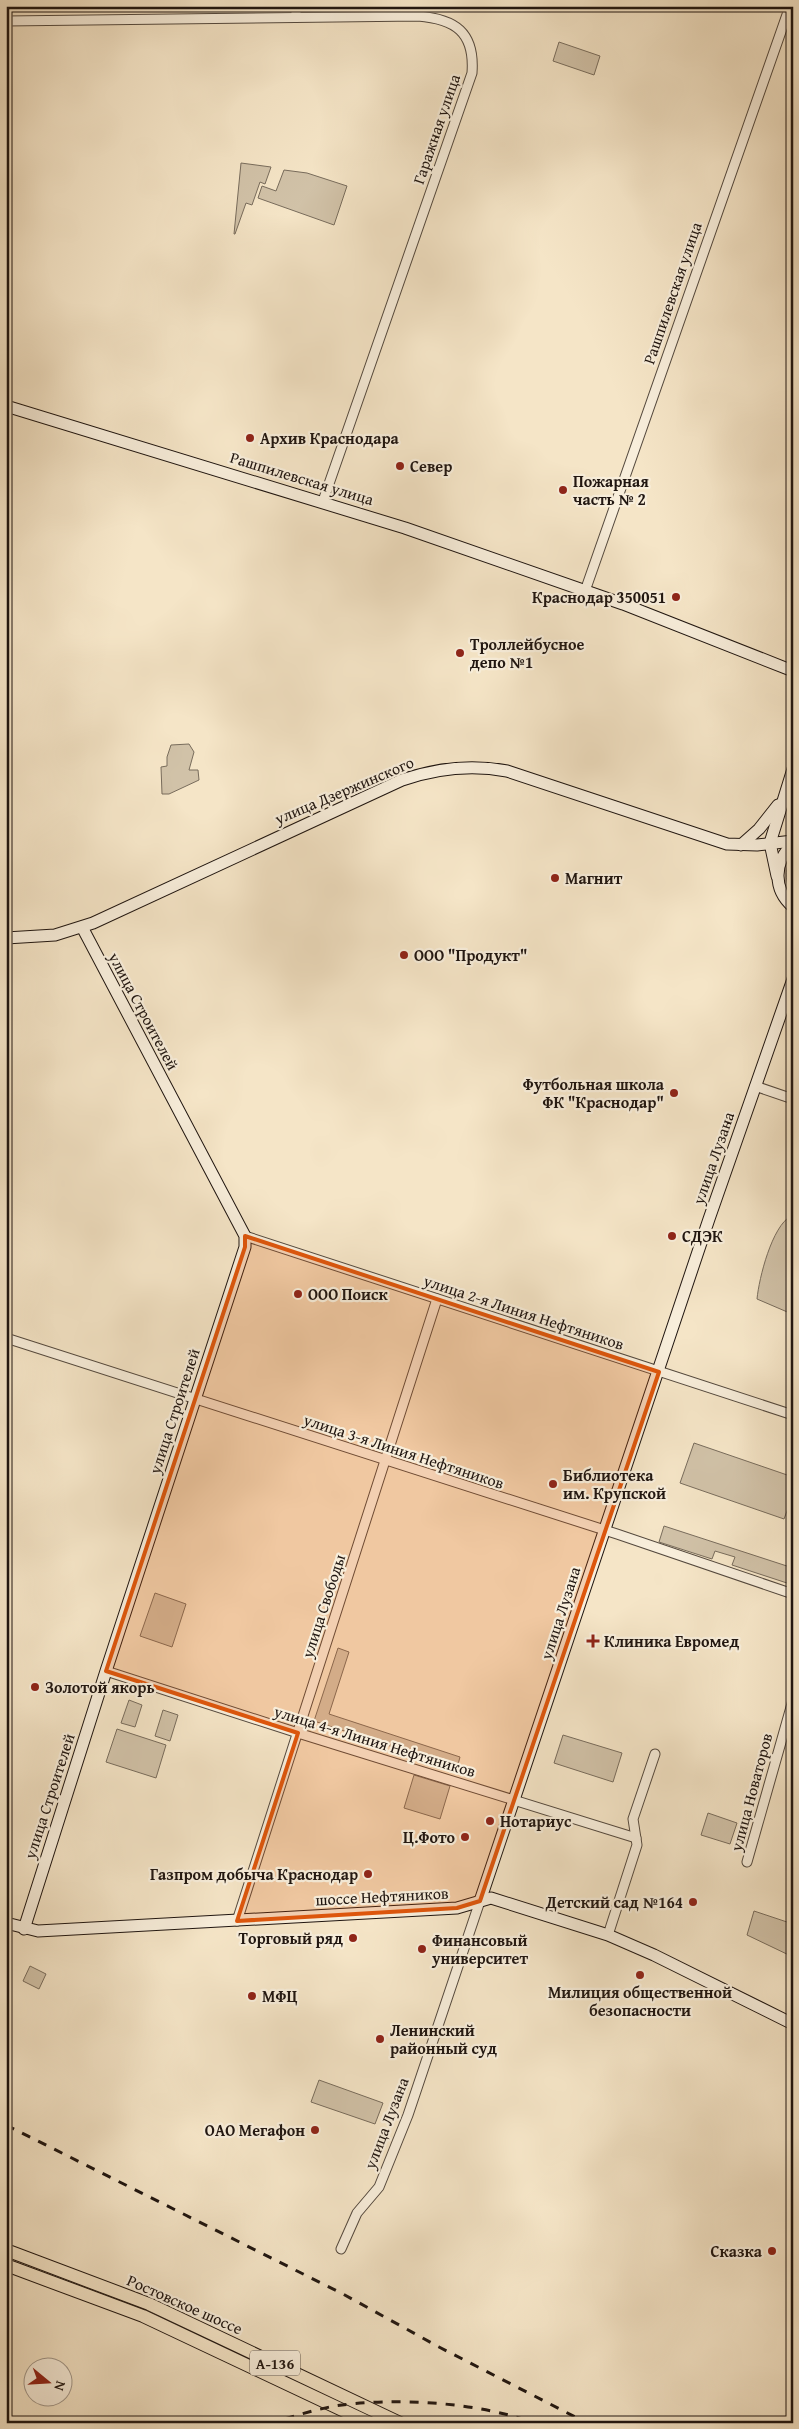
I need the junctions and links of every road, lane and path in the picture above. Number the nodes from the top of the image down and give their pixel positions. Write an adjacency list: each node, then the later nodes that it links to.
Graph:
1 (296, 6): 3 (street)
2 (790, 6): 7 (street, Рашпилевская улица)
3 (296, 17): 4 (street, Гаражная улица); 6 (street, Гаражная улица)
4 (6, 21)
5 (6, 406): 6 (street, Рашпилевская улица)
6 (323, 501): 7 (street, Рашпилевская улица)
7 (585, 591): 8 (street, Рашпилевская улица)
8 (793, 671)
9 (793, 770): 10 (street)
10 (784, 795): 12 (street); 13 (street)
11 (793, 842): 12 (street, улица Дзержинского); 14 (street, улица Дзержинского)
12 (770, 843): 13 (street, улица Дзержинского); 14 (street)
13 (740, 845): 16 (street, улица Дзержинского)
14 (778, 876): 15 (street)
15 (793, 906)
16 (82, 927): 17 (street, улица Дзержинского); 21 (street, улица Строителей)
17 (6, 938)
18 (793, 979): 19 (street, улица Лузана)
19 (755, 1086): 20 (street); 24 (street, улица Лузана)
20 (793, 1099)
21 (245, 1236): 22 (street, улица 2-я Линия Нефтяников); 25 (street, улица Строителей)
22 (437, 1299): 24 (street, улица 2-я Линия Нефтяников); 27 (street, улица Свободы)
23 (6, 1338): 25 (street, улица 3-я Линия Нефтяников)
24 (659, 1372): 26 (street, улица 2-я Линия Нефтяников); 28 (street, улица Лузана)
25 (195, 1399): 27 (street, улица 3-я Линия Нефтяников); 30 (street, улица Строителей)
26 (793, 1415)
27 (386, 1462): 28 (street, улица 3-я Линия Нефтяников); 32 (street, улица Свободы)
28 (604, 1531): 29 (street, улица 3-я Линия Нефтяников); 34 (street, улица Лузана)
29 (793, 1594)
30 (106, 1671): 32 (street, улица 4-я Линия Нефтяников); 40 (street, улица Строителей)
31 (793, 1700): 36 (street, улица Новаторов)
32 (298, 1733): 34 (street, улица 4-я Линия Нефтяников); 38 (street, улица Свободы)
33 (655, 1754): 35 (street)
34 (514, 1800): 35 (street, улица 4-я Линия Нефтяников); 37 (street, улица Лузана)
35 (636, 1838): 41 (street)
36 (747, 1862)
37 (480, 1901): 38 (street, шоссе Нефтяников); 41 (street, шоссе Нефтяников); 43 (street, улица Лузана)
38 (237, 1921): 40 (street, шоссе Нефтяников)
39 (6, 1923): 40 (street, шоссе Нефтяников)
40 (24, 1929)
41 (608, 1935): 42 (street, шоссе Нефтяников)
42 (793, 2024)
43 (341, 2249)
44 (6, 2250): 45 (main road, Ростовское шоссе / А-136)
45 (28, 2258): 47 (main road); 49 (main road, Ростовское шоссе / А-136)
46 (6, 2264): 47 (main road, Ростовское шоссе / А-136)
47 (23, 2271): 48 (main road, Ростовское шоссе / А-136)
48 (370, 2423)
49 (400, 2423)

